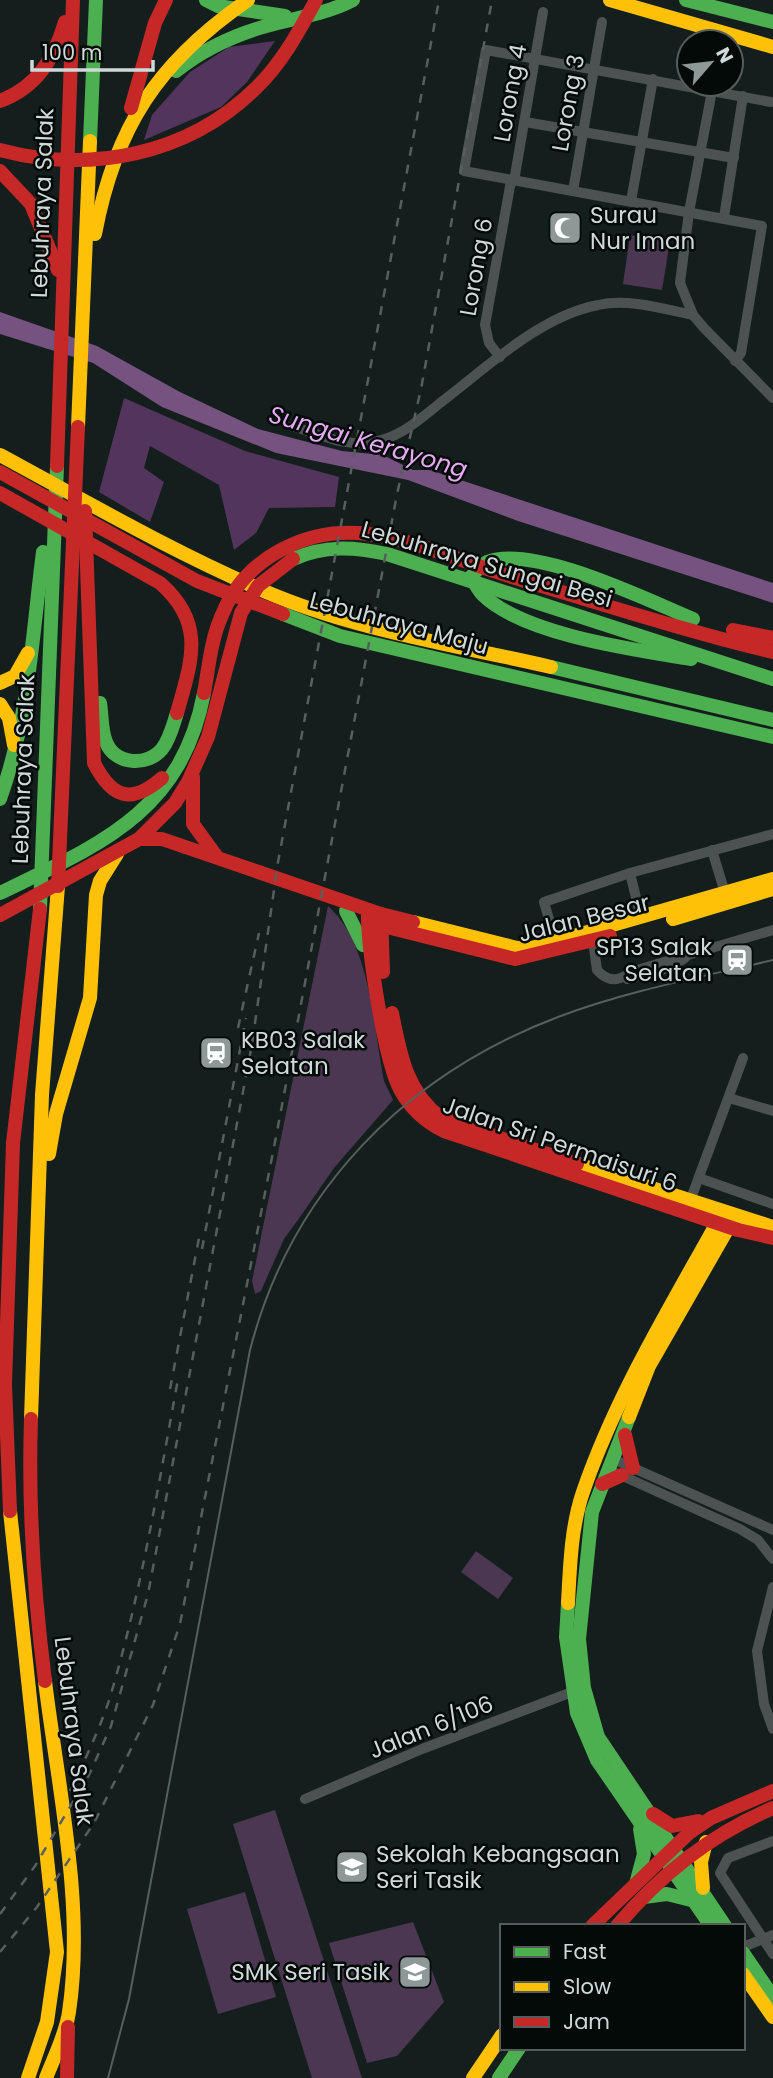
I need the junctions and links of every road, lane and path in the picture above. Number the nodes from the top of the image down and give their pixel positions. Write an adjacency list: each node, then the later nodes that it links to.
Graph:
1 (72, 0): 22 (main road); 39 (main road, Lebuhraya Salak)
2 (96, 0): 36 (main road, Lebuhraya Salak)
3 (166, 0): 26 (main road)
4 (205, 0): 11 (main road)
5 (248, 0): 26 (main road)
6 (316, 0): 28 (main road)
7 (353, 0): 11 (main road)
8 (610, 0): 14 (main road)
9 (686, 0): 13 (main road)
10 (543, 12): 15 (street, Lorong 4)
11 (306, 18): 26 (main road)
12 (602, 22): 16 (street, Lorong 3)
13 (773, 22)
14 (768, 44)
15 (535, 60): 16 (street); 24 (street, Lorong 4); 32 (street)
16 (594, 69): 17 (street); 25 (street, Lorong 3)
17 (653, 79): 18 (street); 27 (street)
18 (675, 83)
19 (745, 96): 23 (street)
20 (711, 98): 29 (street)
21 (743, 98): 30 (street)
22 (0, 102)
23 (771, 102)
24 (525, 121): 25 (street); 32 (street, Lorong 4)
25 (583, 131): 27 (street); 33 (street, Lorong 3)
26 (124, 135): 38 (main road)
27 (642, 141): 29 (street); 34 (street)
28 (3, 151)
29 (701, 152): 30 (street); 35 (street)
30 (734, 158): 37 (street)
31 (0, 171): 39 (main road)
32 (512, 181): 33 (street); 41 (street, Lorong 6)
33 (573, 191): 34 (street)
34 (631, 201): 35 (street)
35 (689, 212): 37 (street); 40 (street)
36 (86, 217): 38 (main road); 50 (main road, Lebuhraya Salak)
37 (724, 217): 42 (street)
38 (89, 274): 47 (main road)
39 (61, 281): 49 (main road, Lebuhraya Salak)
40 (693, 315): 41 (street); 42 (street)
41 (500, 357): 44 (street)
42 (735, 361): 43 (street)
43 (773, 398)
44 (293, 426)
45 (0, 455): 60 (main road, Lebuhraya Maju)
46 (0, 472): 61 (main road, Lebuhraya Maju)
47 (85, 491): 50 (main road); 53 (main road)
48 (0, 493): 53 (main road)
49 (54, 511): 54 (main road); 101 (main road, Lebuhraya Salak)
50 (72, 539): 96 (main road, Lebuhraya Salak)
51 (591, 609): 55 (main road, Lebuhraya Sungai Besi); 56 (main road, Lebuhraya Sungai Besi); 63 (main road, Lebuhraya Sungai Besi); 64 (main road, Lebuhraya Sungai Besi)
52 (773, 638): 56 (main road)
53 (89, 648): 63 (main road)
54 (30, 649): 58 (main road); 62 (main road)
55 (773, 652)
56 (739, 667): 57 (main road, Lebuhraya Sungai Besi)
57 (773, 679)
58 (0, 683)
59 (0, 704): 62 (main road)
60 (773, 719)
61 (773, 737)
62 (15, 757): 65 (main road)
63 (181, 759): 74 (main road, Lebuhraya Sungai Besi)
64 (193, 777): 67 (main road, Lebuhraya Sungai Besi); 70 (main road)
65 (0, 799)
66 (773, 834): 68 (street)
67 (139, 839): 69 (main road, Lebuhraya Sungai Besi); 70 (main road, Jalan Besar)
68 (712, 850): 71 (street); 75 (street)
69 (119, 851): 78 (main road, Lebuhraya Sungai Besi); 96 (main road)
70 (218, 858): 76 (main road, Jalan Besar)
71 (630, 873): 80 (street); 83 (street)
72 (773, 879): 75 (main road, Jalan Besar)
73 (773, 889): 84 (main road, Jalan Besar)
74 (0, 893)
75 (725, 893): 80 (main road, Jalan Besar)
76 (328, 898): 77 (main road, Jalan Besar); 79 (main road, Jalan Besar)
77 (346, 911): 79 (main road, Jalan Besar); 85 (main road)
78 (0, 915)
79 (374, 918): 82 (main road, Jalan Besar); 83 (main road, Jalan Besar); 85 (main road, Jalan Sri Permaisuri 6)
80 (641, 918): 83 (main road, Jalan Besar)
81 (773, 930): 84 (street)
82 (417, 936): 84 (main road, Jalan Besar); 85 (main road)
83 (555, 940)
84 (593, 941)
85 (377, 964): 91 (main road, Jalan Sri Permaisuri 6)
86 (743, 1058): 87 (street)
87 (729, 1098): 88 (street); 89 (street)
88 (773, 1111)
89 (699, 1178): 90 (street); 91 (street)
90 (773, 1204)
91 (689, 1206): 92 (main road, Jalan Sri Permaisuri 6); 95 (main road)
92 (726, 1220): 93 (main road, Jalan Sri Permaisuri 6); 94 (main road, Jalan Sri Permaisuri 6); 95 (main road)
93 (773, 1227)
94 (766, 1237): 95 (main road)
95 (712, 1249): 97 (main road); 98 (main road)
96 (33, 1286): 133 (main road, Lebuhraya Salak)
97 (625, 1434): 100 (main road); 100 (main road)
98 (605, 1443): 100 (main road); 102 (main road)
99 (0, 1446): 101 (main road)
100 (616, 1466): 102 (main road); 103 (street); 105 (main road); 106 (street)
101 (6, 1469): 137 (main road, Lebuhraya Salak)
102 (592, 1471): 104 (main road)
103 (773, 1530)
104 (571, 1551): 105 (main road); 108 (main road)
105 (586, 1553): 110 (main road)
106 (773, 1559)
107 (773, 1587): 109 (street)
108 (572, 1692): 110 (main road); 112 (street, Jalan 6/106)
109 (773, 1729)
110 (602, 1756): 114 (main road)
111 (773, 1791): 115 (main road)
112 (305, 1799)
113 (773, 1808): 117 (main road)
114 (641, 1813): 115 (main road); 118 (main road); 120 (main road)
115 (711, 1818): 118 (main road)
116 (773, 1841): 127 (street)
117 (706, 1842): 119 (main road); 122 (main road)
118 (668, 1852): 119 (main road); 120 (main road)
119 (678, 1865): 121 (main road); 122 (main road)
120 (635, 1884): 123 (main road)
121 (644, 1897): 122 (main road); 124 (main road)
122 (699, 1898): 125 (main road); 126 (main road)
123 (594, 1924)
124 (619, 1924)
125 (710, 1924)
126 (723, 1924)
127 (768, 1937): 128 (street); 129 (street)
128 (745, 1946)
129 (773, 1954)
130 (745, 1956): 132 (main road)
131 (745, 1977): 134 (main road)
132 (773, 1997)
133 (69, 2015): 138 (main road, Lebuhraya Salak); 139 (main road)
134 (773, 2017)
135 (500, 2038): 140 (main road)
136 (518, 2050): 141 (main road)
137 (28, 2078)
138 (46, 2078)
139 (67, 2078)
140 (472, 2078)
141 (499, 2078)

